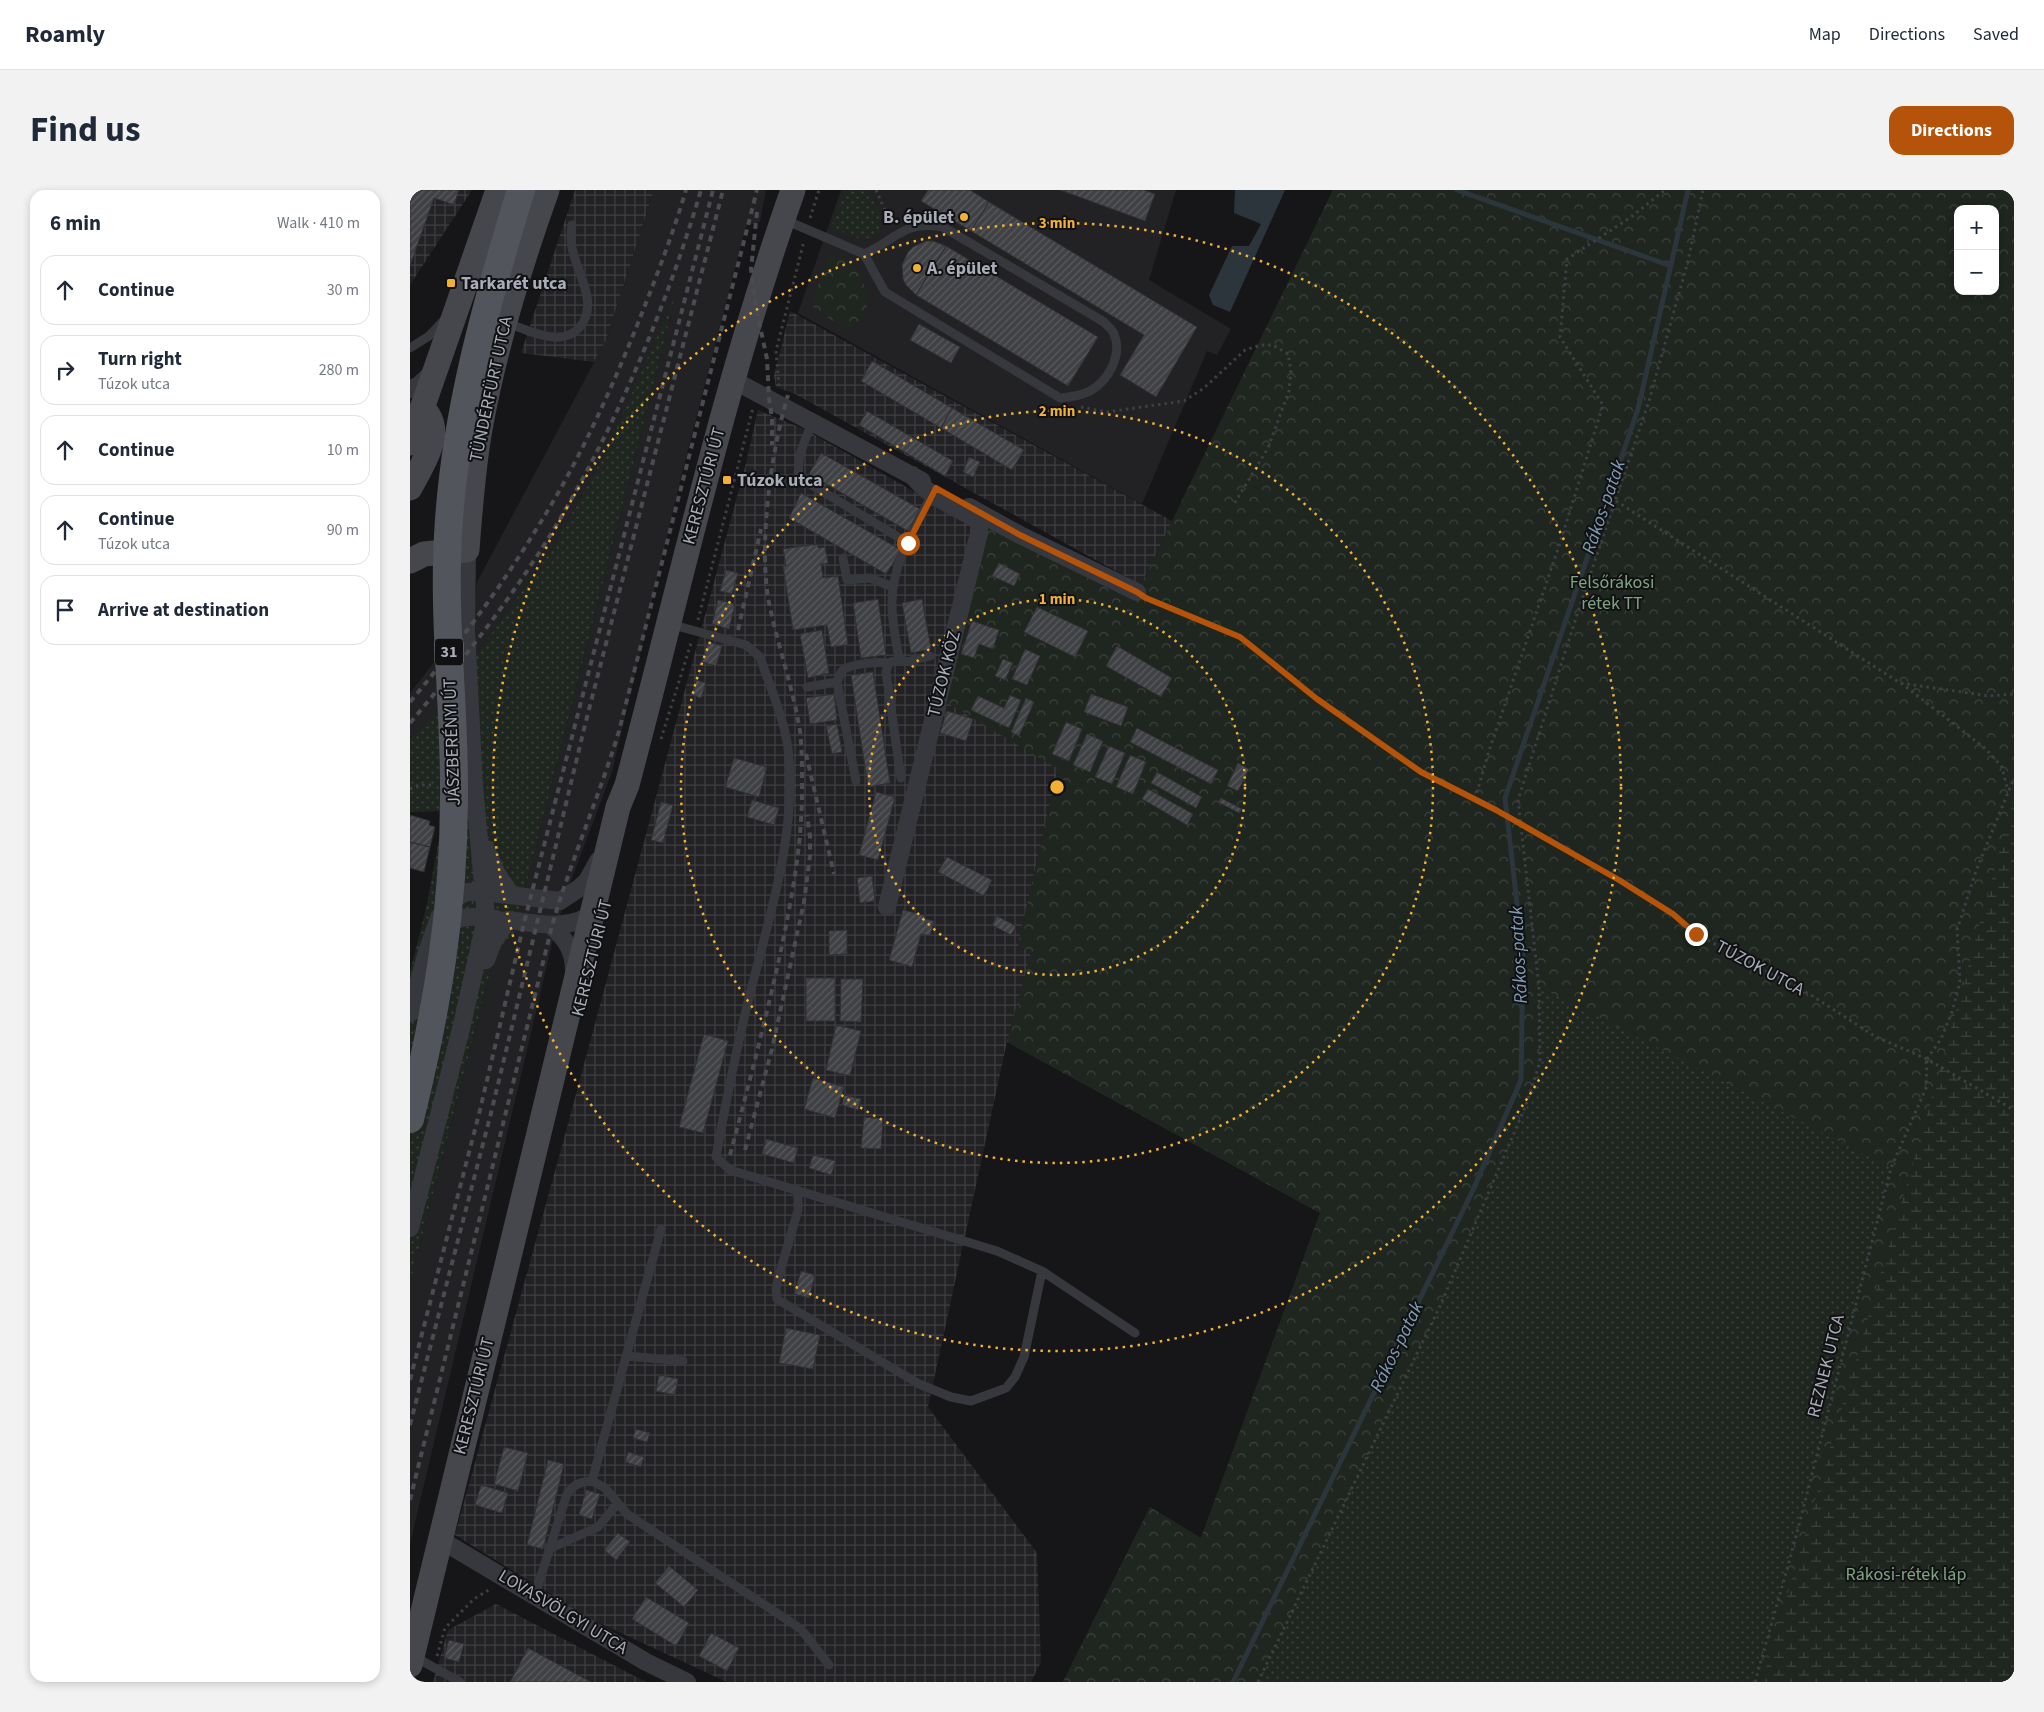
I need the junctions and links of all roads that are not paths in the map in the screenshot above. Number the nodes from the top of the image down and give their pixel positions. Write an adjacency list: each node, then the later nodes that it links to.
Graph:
1 (498, 190): 8 (main road)
2 (521, 190): 45 (main road, JÁSZBERÉNYI ÚT / 31, bridge)
3 (547, 190): 9 (main road, TÜNDÉRFÜRT UTCA)
4 (792, 190): 5 (main road, KERESZTÚRI ÚT)
5 (782, 219): 7 (lane); 11 (main road, KERESZTÚRI ÚT)
6 (572, 225): 9 (lane)
7 (864, 254): 7 (lane)
8 (456, 307): 10 (lane); 12 (main road)
9 (504, 322): 18 (main road, TÜNDÉRFÜRT UTCA)
10 (410, 348)
11 (733, 380): 13 (street); 23 (main road, KERESZTÚRI ÚT)
12 (414, 400): 14 (main road); 15 (main road)
13 (813, 422): 16 (street); 17 (lane)
14 (410, 443)
15 (410, 488)
16 (934, 492): 17 (lane); 22 (street); 36 (street, TÚZOK KÖZ)
17 (908, 543): 21 (lane)
18 (467, 550): 19 (main road); 32 (street, JÁSZBERÉNYI ÚT)
19 (415, 554)
20 (843, 558): 21 (lane)
21 (893, 586): 25 (lane)
22 (1137, 592)
23 (668, 623): 31 (main road, KERESZTÚRI ÚT); 47 (lane)
24 (930, 656): 25 (lane)
25 (898, 659): 26 (lane)
26 (889, 663): 27 (lane); 29 (lane)
27 (837, 682): 28 (lane); 30 (lane)
28 (807, 687)
29 (901, 778)
30 (856, 781)
31 (622, 796): 35 (street); 37 (main road, KERESZTÚRI ÚT)
32 (479, 832): 33 (street); 34 (street)
33 (476, 892): 34 (street); 38 (street); 41 (street)
34 (510, 893): 35 (street)
35 (560, 901): 37 (street)
36 (887, 907)
37 (598, 909): 40 (street); 42 (main road, KERESZTÚRI ÚT); 46 (main road, KERESZTÚRI ÚT)
38 (486, 918): 39 (street); 41 (street); 44 (street)
39 (508, 920): 40 (street); 44 (street)
40 (552, 926): 42 (street)
41 (427, 952): 43 (street)
42 (574, 983): 46 (main road, KERESZTÚRI ÚT)
43 (410, 1013)
44 (461, 1029): 48 (street)
45 (410, 1119)
46 (539, 1127): 56 (main road, KERESZTÚRI ÚT)
47 (798, 1190): 50 (lane); 50 (lane)
48 (410, 1228)
49 (661, 1229): 52 (lane)
50 (1042, 1271): 51 (lane)
51 (1135, 1333)
52 (626, 1356): 53 (lane); 54 (lane)
53 (683, 1361)
54 (592, 1481): 55 (lane); 57 (lane)
55 (618, 1504): 57 (lane); 60 (lane)
56 (439, 1539): 58 (street, LOVASVÖLGYI UTCA); 59 (main road, KERESZTÚRI ÚT)
57 (551, 1548): 58 (lane)
58 (535, 1595): 62 (street, LOVASVÖLGYI UTCA)
59 (419, 1662): 61 (lane)
60 (828, 1665)
61 (460, 1682)
62 (687, 1682)

